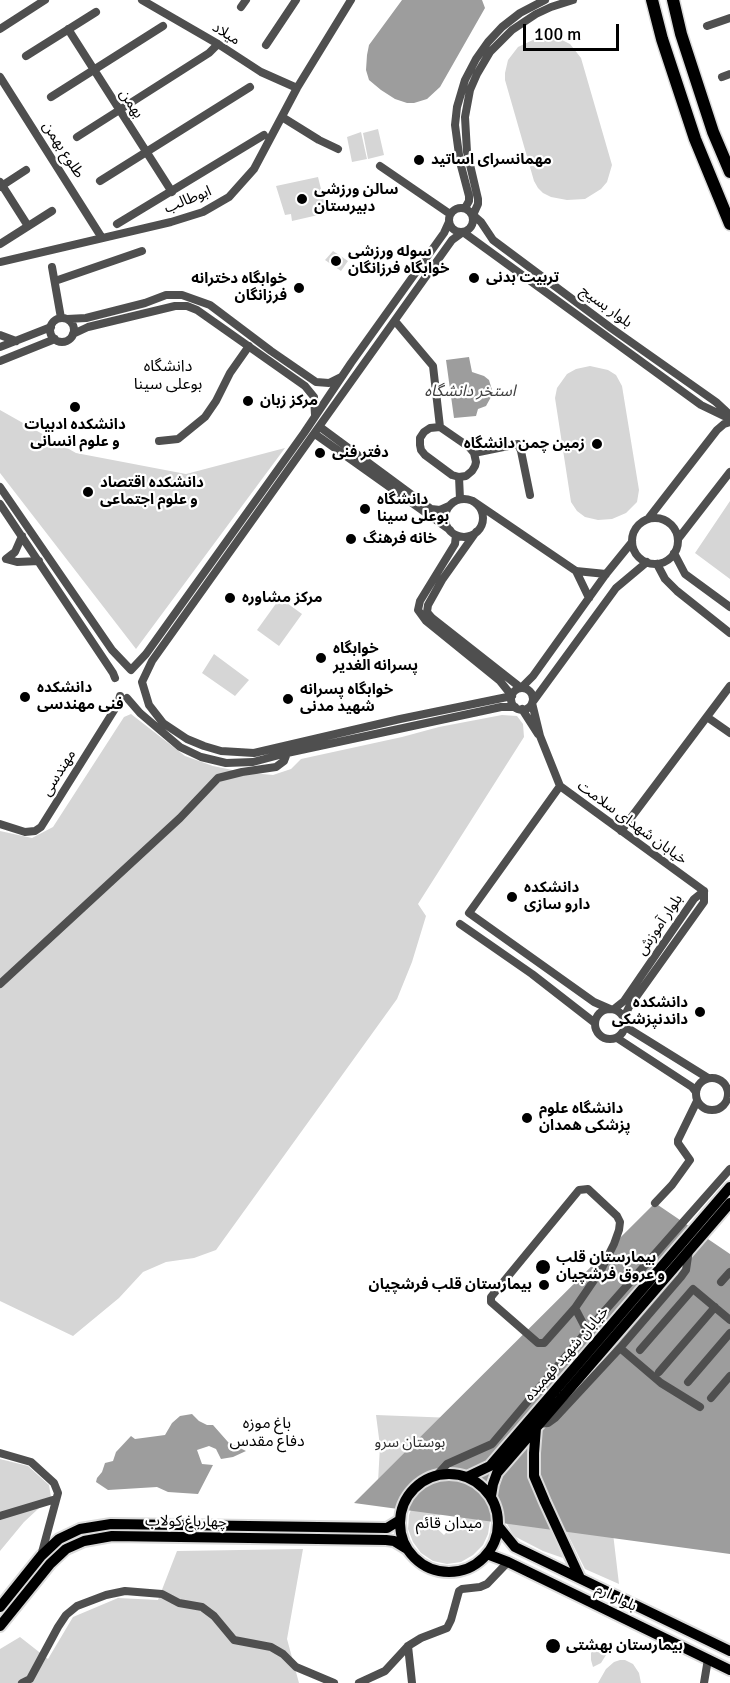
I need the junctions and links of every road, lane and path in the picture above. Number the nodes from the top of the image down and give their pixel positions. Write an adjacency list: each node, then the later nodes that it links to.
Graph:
1 (45, 0): 13 (street)
2 (142, 0): 15 (street, میلاد)
3 (296, 0): 16 (street)
4 (545, 0): 36 (street)
5 (573, 0): 38 (street)
6 (652, 0): 35 (highway)
7 (347, 1): 21 (street, ابوطالب)
8 (674, 1): 31 (highway)
9 (96, 12): 14 (street)
10 (730, 18): 12 (street)
11 (163, 26): 18 (street)
12 (707, 26)
13 (0, 29)
14 (68, 29): 17 (street); 18 (street, بهمن)
15 (218, 44): 21 (street, میلاد); 23 (street)
16 (266, 45)
17 (26, 56)
18 (94, 70): 22 (street); 23 (street, بهمن)
19 (0, 77): 44 (street, طلوع بهمن)
20 (250, 87): 28 (street)
21 (297, 88): 24 (street, ابوطالب)
22 (51, 97)
23 (120, 110): 26 (street); 28 (street, بهمن)
24 (282, 117): 27 (street); 44 (street, ابوطالب)
25 (264, 135): 34 (street)
26 (77, 137)
27 (338, 149)
28 (146, 152): 32 (street); 34 (street, بهمن)
29 (380, 166): 39 (street)
30 (26, 170): 33 (street)
31 (730, 172)
32 (100, 181)
33 (1, 185): 42 (street)
34 (172, 192): 40 (street)
35 (726, 201): 41 (highway)
36 (465, 208): 38 (street); 39 (street)
37 (52, 211): 42 (street)
38 (473, 215): 43 (street); 62 (street, بلوار بسیج)
39 (449, 218): 43 (street); 60 (street)
40 (117, 224)
41 (730, 224)
42 (28, 226): 45 (street)
43 (462, 232): 51 (street); 62 (street, بلوار بسیج)
44 (102, 238): 47 (street, ابوطالب)
45 (0, 244)
46 (142, 251): 49 (street)
47 (0, 262)
48 (52, 267): 49 (street)
49 (55, 280): 50 (street)
50 (64, 319): 52 (street); 53 (street); 60 (street)
51 (394, 321): 63 (street); 64 (street)
52 (51, 327): 55 (street); 56 (street)
53 (73, 334): 55 (street); 57 (street)
54 (0, 335): 56 (street)
55 (56, 339): 59 (street)
56 (16, 341): 58 (street)
57 (249, 346): 61 (street); 65 (street)
58 (0, 347)
59 (0, 361)
60 (342, 377): 61 (street)
61 (315, 417): 69 (street)
62 (730, 419): 75 (street)
63 (440, 427): 66 (street); 68 (street)
64 (317, 430): 74 (street); 76 (street); 100 (street)
65 (159, 441)
66 (474, 453): 68 (street); 70 (street)
67 (730, 472): 79 (street)
68 (459, 477): 71 (street)
69 (0, 487)
70 (530, 495)
71 (460, 499): 72 (street); 74 (street)
72 (473, 501): 77 (street); 86 (street)
73 (0, 504): 78 (street)
74 (449, 506): 76 (street)
75 (648, 519): 79 (street); 80 (street)
76 (453, 532): 77 (street); 94 (street)
77 (476, 532): 93 (street)
78 (22, 536): 82 (street); 83 (street)
79 (678, 539): 81 (street)
80 (632, 542): 84 (street); 87 (street)
81 (674, 553): 85 (street); 89 (street)
82 (3, 560): 83 (street)
83 (39, 561): 91 (street)
84 (647, 562): 85 (street); 95 (street)
85 (657, 564): 90 (street)
86 (576, 571): 87 (street); 88 (street)
87 (606, 574): 88 (street)
88 (589, 598): 93 (street)
89 (730, 607)
90 (730, 633)
91 (115, 678)
92 (730, 686): 97 (street)
93 (521, 688): 94 (street); 95 (street)
94 (512, 696): 96 (street); 100 (street)
95 (532, 703): 96 (street); 99 (street, خیابان شهدای سلامت)
96 (519, 708): 99 (street, خیابان شهدای سلامت); 100 (street)
97 (707, 717): 98 (street); 103 (street)
98 (730, 733)
99 (540, 736): 101 (street, خیابان شهدای سلامت)
100 (286, 749): 102 (street, مهندسی); 107 (street)
101 (560, 786): 103 (street, خیابان شهدای سلامت); 108 (street)
102 (0, 824)
103 (621, 831): 104 (street, خیابان شهدای سلامت)
104 (704, 891): 106 (street, بلوار آموزش)
105 (460, 924): 110 (street)
106 (671, 940): 108 (street, بلوار آموزش); 109 (street, بلوار آموزش)
107 (0, 984)
108 (612, 1009): 109 (street); 110 (street)
109 (624, 1018): 111 (street); 112 (street)
110 (595, 1023): 111 (street)
111 (617, 1038): 114 (street)
112 (708, 1078): 113 (street); 114 (street)
113 (729, 1089): 115 (street)
114 (696, 1096): 115 (street); 118 (street)
115 (728, 1104)
116 (730, 1169): 126 (street)
117 (730, 1187): 138 (main road, خیابان شهید فهمیده)
118 (655, 1203)
119 (730, 1203): 120 (main road, خیابان شهید فهمیده)
120 (690, 1250): 128 (street); 135 (main road, خیابان شهید فهمیده)
121 (730, 1272): 122 (street)
122 (721, 1282)
123 (715, 1307): 125 (street); 129 (street); 130 (street)
124 (575, 1308): 124 (street); 126 (street)
125 (730, 1320)
126 (587, 1331): 137 (street)
127 (730, 1333): 132 (street)
128 (620, 1348): 134 (street); 135 (street)
129 (640, 1350)
130 (659, 1372)
131 (730, 1376): 133 (street)
132 (688, 1382)
133 (711, 1398)
134 (700, 1407)
135 (537, 1426): 139 (main road, خیابان شهید فهمیده); 149 (main road)
136 (0, 1453): 140 (street)
137 (437, 1475): 138 (main road); 142 (main road)
138 (467, 1477): 139 (main road)
139 (491, 1496): 143 (main road)
140 (56, 1499): 141 (street); 147 (street)
141 (0, 1516)
142 (400, 1520): 145 (main road); 147 (main road, چهارباغ کولاب)
143 (498, 1526): 144 (main road, بلوار ارم); 146 (main road)
144 (515, 1547): 148 (main road); 149 (main road, بلوار ارم)
145 (407, 1550): 146 (main road); 151 (main road, چهارباغ کولاب)
146 (487, 1554): 148 (main road, بلوار ارم)
147 (41, 1556): 150 (main road, چهارباغ کولاب)
148 (508, 1562): 152 (street); 154 (main road, بلوار ارم)
149 (580, 1578): 153 (main road, بلوار ارم)
150 (0, 1607)
151 (0, 1626)
152 (408, 1646): 158 (street); 159 (street)
153 (730, 1651)
154 (708, 1659): 155 (main road, بلوار ارم); 160 (street)
155 (730, 1670)
156 (22, 1683): 157 (street)
157 (334, 1683)
158 (359, 1683)
159 (412, 1683)
160 (704, 1683)

